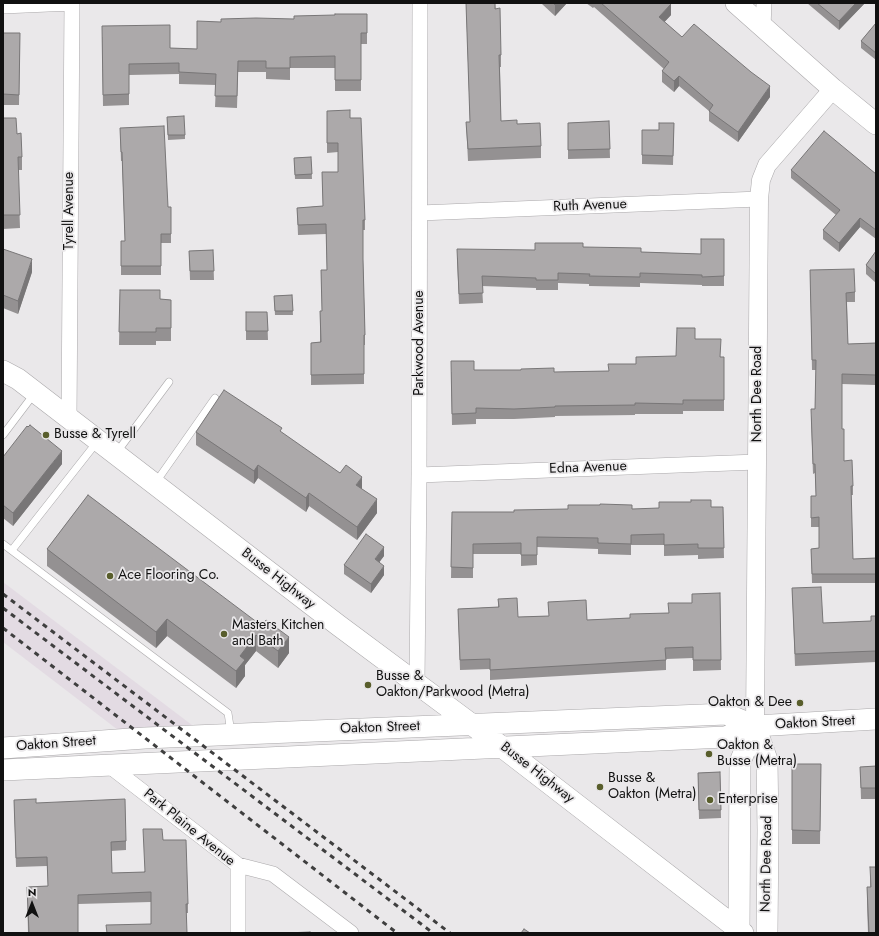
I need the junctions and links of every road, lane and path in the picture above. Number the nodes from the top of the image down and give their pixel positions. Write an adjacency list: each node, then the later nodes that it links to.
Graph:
1 (72, 3): 5 (street); 15 (street, Tyrell Avenue)
2 (420, 3): 10 (street, Parkwood Avenue)
3 (736, 3): 6 (main road)
4 (764, 3): 6 (street)
5 (3, 6)
6 (763, 27): 7 (main road)
7 (833, 88): 8 (main road); 9 (street, North Dee Road)
8 (876, 124)
9 (759, 199): 10 (street, Ruth Avenue); 19 (street, North Dee Road)
10 (420, 213): 20 (street, Parkwood Avenue)
11 (3, 371): 13 (main road, Busse Highway)
12 (169, 382): 18 (lane)
13 (36, 392): 15 (main road, Busse Highway); 16 (lane)
14 (215, 398): 21 (lane)
15 (69, 418): 17 (main road, Busse Highway)
16 (3, 435)
17 (98, 440): 18 (main road, Busse Highway); 23 (lane)
18 (115, 454): 21 (main road, Busse Highway)
19 (757, 462): 20 (street, Edna Avenue); 27 (street, North Dee Road)
20 (420, 475): 24 (street, Parkwood Avenue)
21 (155, 484): 24 (main road, Busse Highway)
22 (3, 544): 23 (lane)
23 (12, 550): 28 (lane)
24 (417, 683): 26 (main road, Busse Highway)
25 (876, 720): 27 (main road, Oakton Street)
26 (473, 725): 27 (main road, Oakton Street); 28 (main road, Oakton Street); 29 (main road, Busse Highway)
27 (755, 726): 29 (main road, Oakton Street); 34 (main road, North Dee Road); 37 (main road, North Dee Road)
28 (231, 734): 30 (main road, Oakton Street)
29 (502, 746): 31 (main road, Oakton Street); 34 (main road, Busse Highway)
30 (3, 748)
31 (107, 764): 32 (main road, Oakton Street); 33 (street, Park Plaine Avenue)
32 (3, 770)
33 (238, 865): 35 (street, Park Plaine Avenue); 36 (street)
34 (741, 932)
35 (238, 933)
36 (351, 933)
37 (767, 933)

